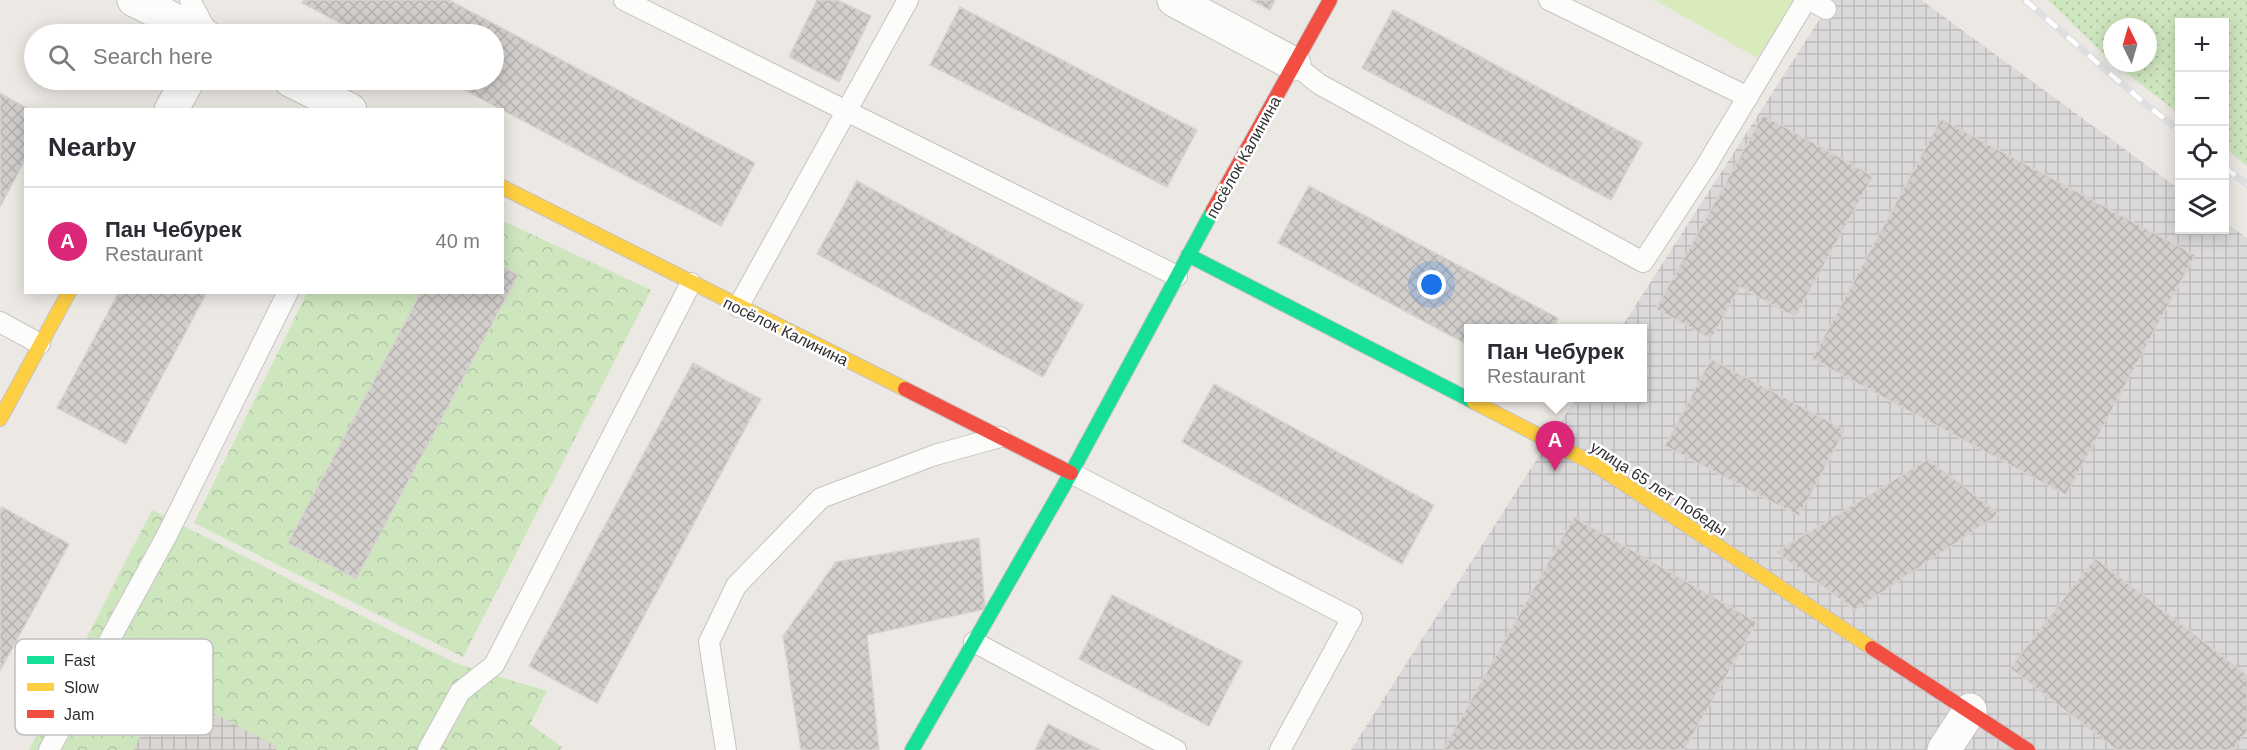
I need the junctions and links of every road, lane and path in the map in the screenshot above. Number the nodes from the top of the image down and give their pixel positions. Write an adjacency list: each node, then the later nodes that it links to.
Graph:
1 (134, 0): 9 (street)
2 (190, 0): 10 (lane)
3 (624, 0): 17 (lane)
4 (908, 0): 17 (lane)
5 (1174, 0): 11 (street)
6 (1330, 0): 11 (street, посёлок Калинина)
7 (1549, 0): 14 (lane)
8 (1814, 3): 14 (lane)
9 (182, 24)
10 (203, 24)
11 (1294, 64): 14 (lane); 19 (street, посёлок Калинина)
12 (182, 90): 15 (street)
13 (310, 90): 16 (street)
14 (1748, 97)
15 (172, 108)
16 (346, 108)
17 (846, 111): 20 (lane); 24 (lane)
18 (504, 188): 21 (street, посёлок Калинина)
19 (1188, 255): 20 (street, посёлок Калинина); 27 (street, улица 65 лет Победы)
20 (1177, 276): 31 (street, посёлок Калинина)
21 (691, 283): 24 (street, посёлок Калинина); 37 (lane)
22 (68, 294): 26 (street)
23 (287, 294): 32 (lane)
24 (738, 307): 30 (street, посёлок Калинина)
25 (0, 322): 26 (lane)
26 (40, 344): 29 (street)
27 (1464, 397)
28 (1474, 402): 34 (street, улица 65 лет Победы)
29 (0, 419)
30 (1000, 437): 31 (street, посёлок Калинина); 38 (lane)
31 (1071, 473): 33 (street, посёлок Калинина); 41 (lane)
32 (110, 639)
33 (974, 642): 39 (street, посёлок Калинина); 40 (lane)
34 (1970, 710): 42 (street); 43 (street, улица 65 лет Победы)
35 (57, 735): 36 (lane)
36 (49, 750)
37 (428, 750)
38 (726, 750)
39 (912, 750)
40 (1176, 750)
41 (1280, 750)
42 (1944, 750)
43 (2028, 750)

